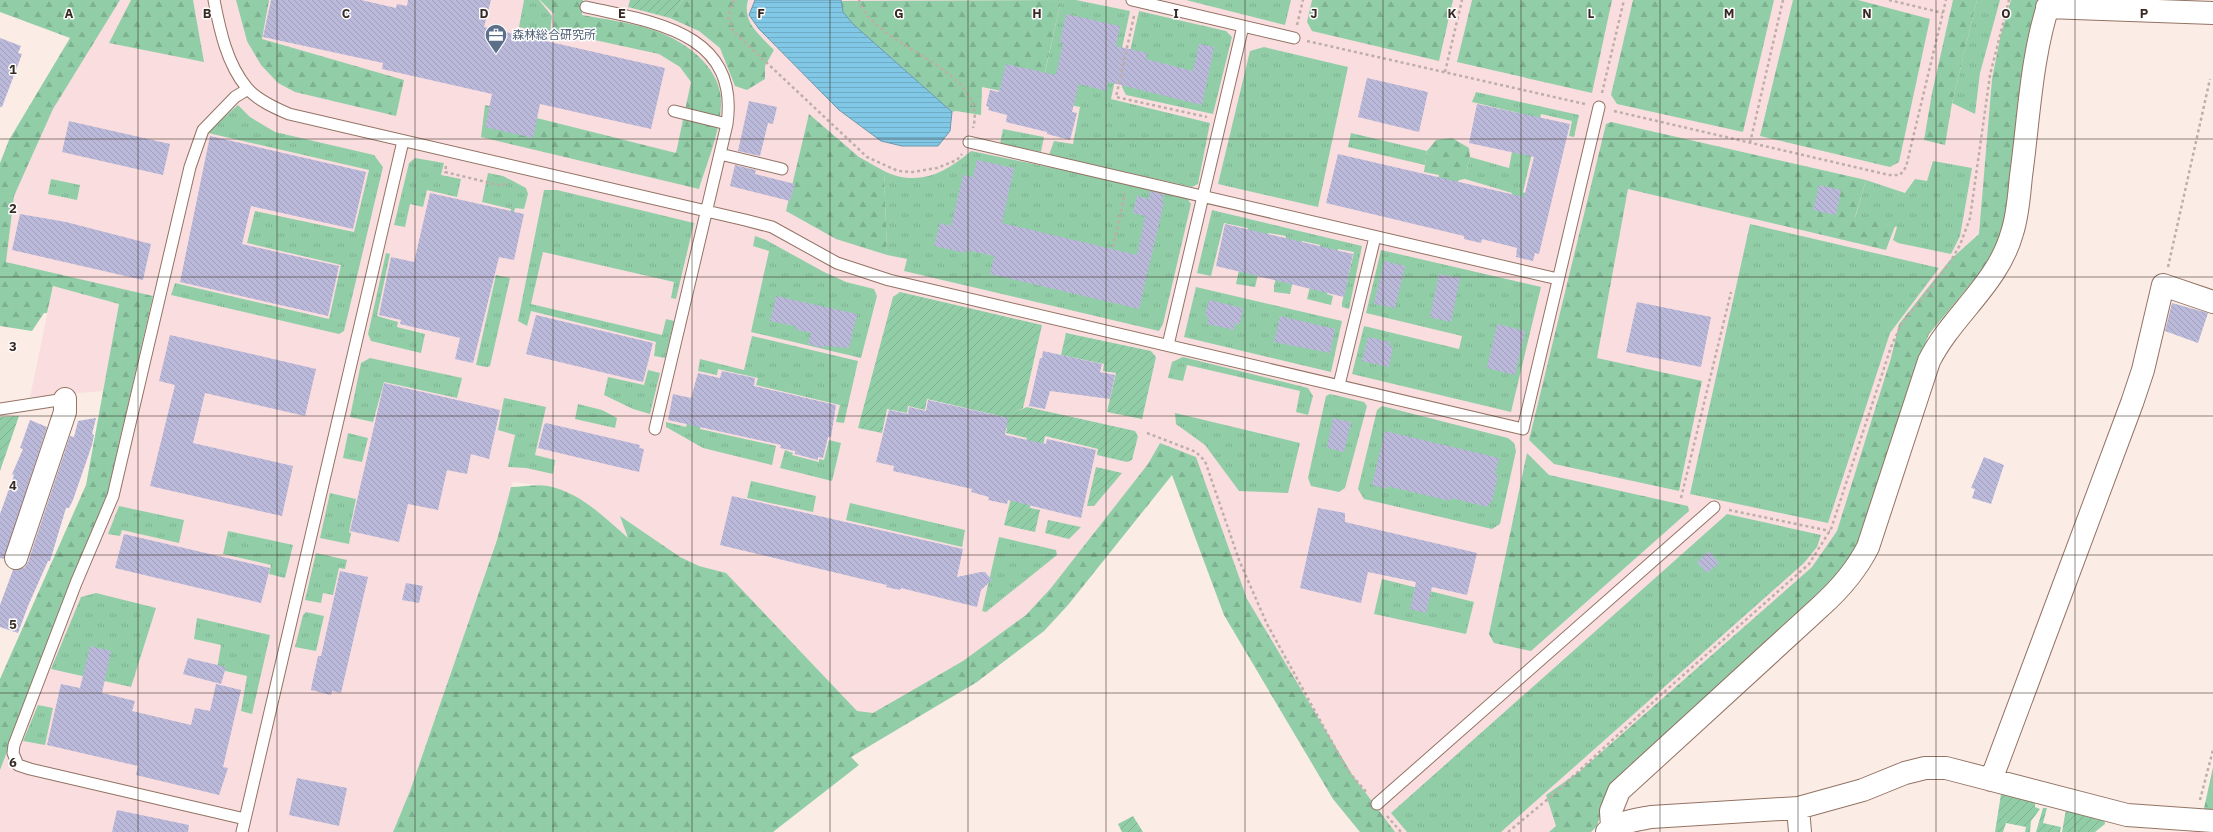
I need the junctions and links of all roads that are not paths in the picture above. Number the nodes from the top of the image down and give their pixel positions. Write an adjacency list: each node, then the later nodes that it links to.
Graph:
1 (214, 0): 8 (lane)
2 (1135, 1): 6 (lane)
3 (2048, 3): 5 (street); 33 (street)
4 (586, 7): 11 (lane)
5 (2213, 13)
6 (1243, 26): 7 (lane); 16 (lane)
7 (1294, 38)
8 (248, 89): 12 (lane); 31 (lane)
9 (1599, 107): 19 (lane)
10 (674, 111): 11 (lane)
11 (727, 124): 14 (lane)
12 (402, 141): 17 (lane); 31 (lane)
13 (969, 142): 16 (lane)
14 (720, 154): 15 (lane); 17 (lane)
15 (782, 169)
16 (1202, 197): 18 (lane); 21 (lane)
17 (707, 211): 21 (lane); 25 (lane)
18 (1375, 236): 19 (lane); 22 (lane)
19 (1558, 279): 22 (lane)
20 (2213, 302): 28 (street)
21 (1168, 345): 22 (lane)
22 (1339, 385)
23 (65, 399): 24 (lane); 27 (street)
24 (0, 409)
25 (655, 429)
26 (1714, 507): 29 (lane)
27 (16, 558)
28 (1991, 780): 30 (street); 32 (street)
29 (1377, 804)
30 (1798, 808): 33 (street); 35 (street)
31 (245, 819): 34 (lane)
32 (2204, 821)
33 (1609, 830)
34 (242, 832)
35 (1800, 832)

